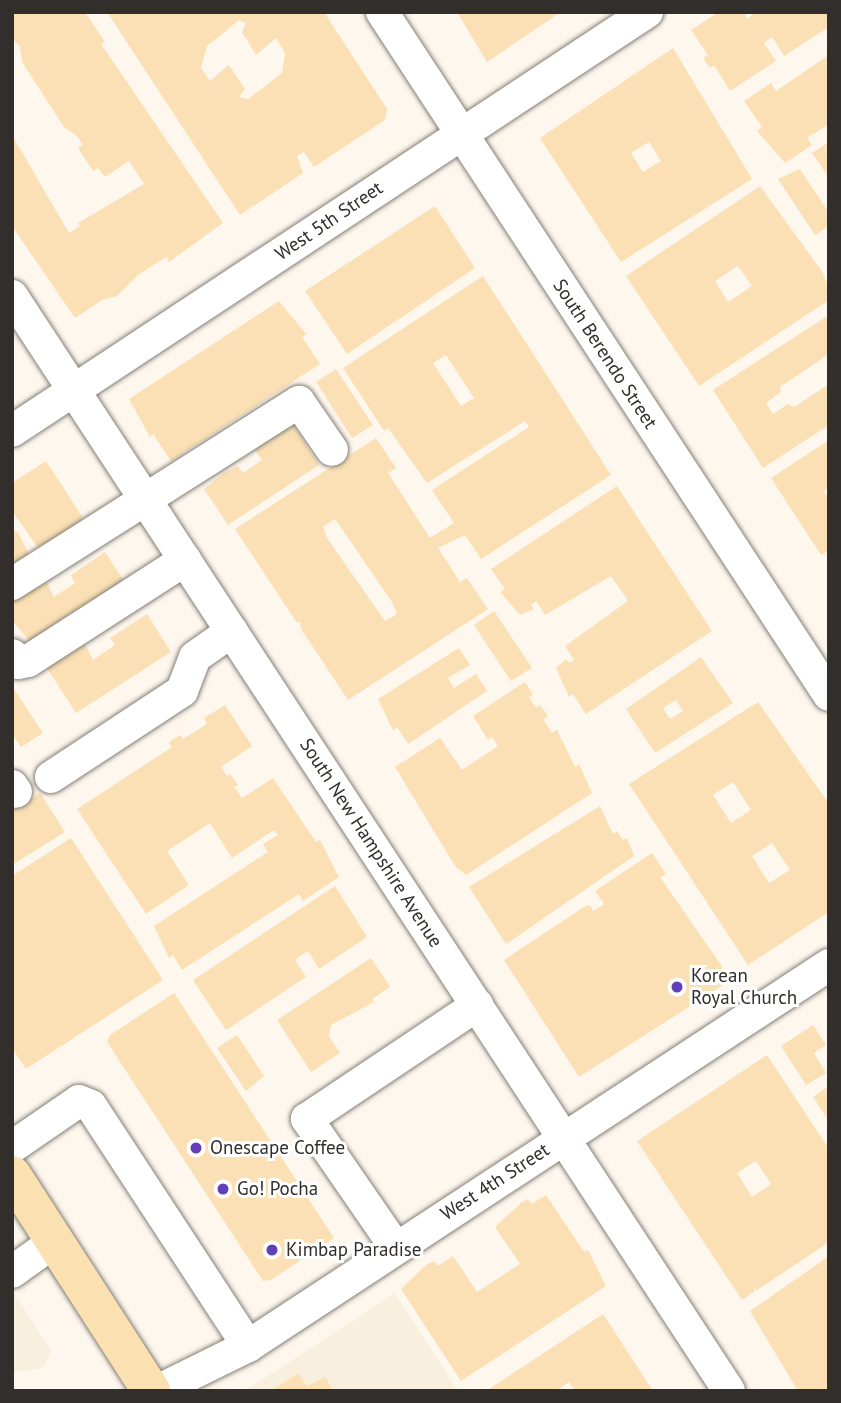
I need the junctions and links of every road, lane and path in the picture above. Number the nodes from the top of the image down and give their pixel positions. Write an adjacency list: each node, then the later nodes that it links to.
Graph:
1 (382, 12): 3 (street, South Berendo Street)
2 (647, 12): 3 (street, West 5th Street)
3 (460, 134): 5 (street, West 5th Street); 14 (street, South Berendo Street)
4 (12, 296): 5 (street, South New Hampshire Avenue)
5 (75, 390): 7 (street, West 5th Street); 9 (street, South New Hampshire Avenue)
6 (287, 394): 9 (street)
7 (12, 431)
8 (332, 450): 9 (street)
9 (143, 495): 10 (street, South New Hampshire Avenue); 11 (street)
10 (185, 560): 12 (street, South New Hampshire Avenue); 13 (street)
11 (12, 584)
12 (232, 631): 15 (street); 17 (street, South New Hampshire Avenue)
13 (12, 655)
14 (829, 695)
15 (51, 777)
16 (829, 965): 18 (street, West 4th Street)
17 (477, 1005): 18 (street, South New Hampshire Avenue); 22 (street)
18 (563, 1138): 22 (street, West 4th Street); 27 (street, South New Hampshire Avenue)
19 (12, 1147): 24 (street)
20 (12, 1175): 21 (main road)
21 (55, 1241): 23 (street); 25 (main road)
22 (396, 1248): 24 (street, West 4th Street)
23 (12, 1272)
24 (248, 1346): 26 (street, West 4th Street)
25 (151, 1391)
26 (157, 1391)
27 (729, 1391)

